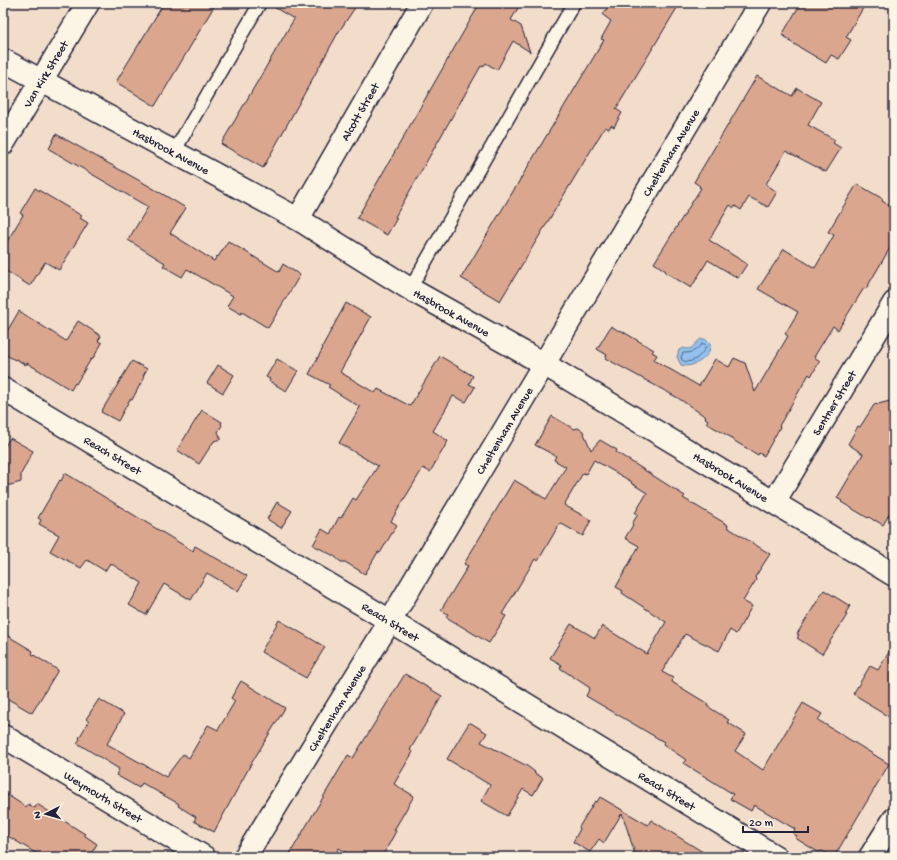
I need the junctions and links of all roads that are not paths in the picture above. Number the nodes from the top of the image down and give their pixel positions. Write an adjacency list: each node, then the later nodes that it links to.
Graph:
1 (88, 3): 7 (street, Van Kirk Street)
2 (260, 3): 9 (lane)
3 (422, 3): 10 (street, Alcott Street)
4 (574, 3): 11 (lane)
5 (760, 3): 13 (street, Cheltenham Avenue)
6 (3, 60): 7 (street, Hasbrook Avenue)
7 (42, 80): 8 (street, Van Kirk Street); 9 (street, Hasbrook Avenue)
8 (3, 144)
9 (174, 152): 10 (street, Hasbrook Avenue)
10 (298, 219): 11 (street, Hasbrook Avenue)
11 (410, 289): 13 (street, Hasbrook Avenue)
12 (894, 302): 15 (street, Sentner Street)
13 (544, 364): 15 (street, Hasbrook Avenue); 17 (street, Cheltenham Avenue)
14 (3, 389): 17 (street, Reach Street)
15 (774, 502): 16 (street, Hasbrook Avenue)
16 (894, 575)
17 (390, 621): 21 (street, Cheltenham Avenue); 22 (street, Reach Street)
18 (3, 736): 20 (street, Weymouth Street)
19 (894, 819): 23 (street)
20 (204, 857)
21 (245, 857)
22 (776, 857)
23 (870, 857)

